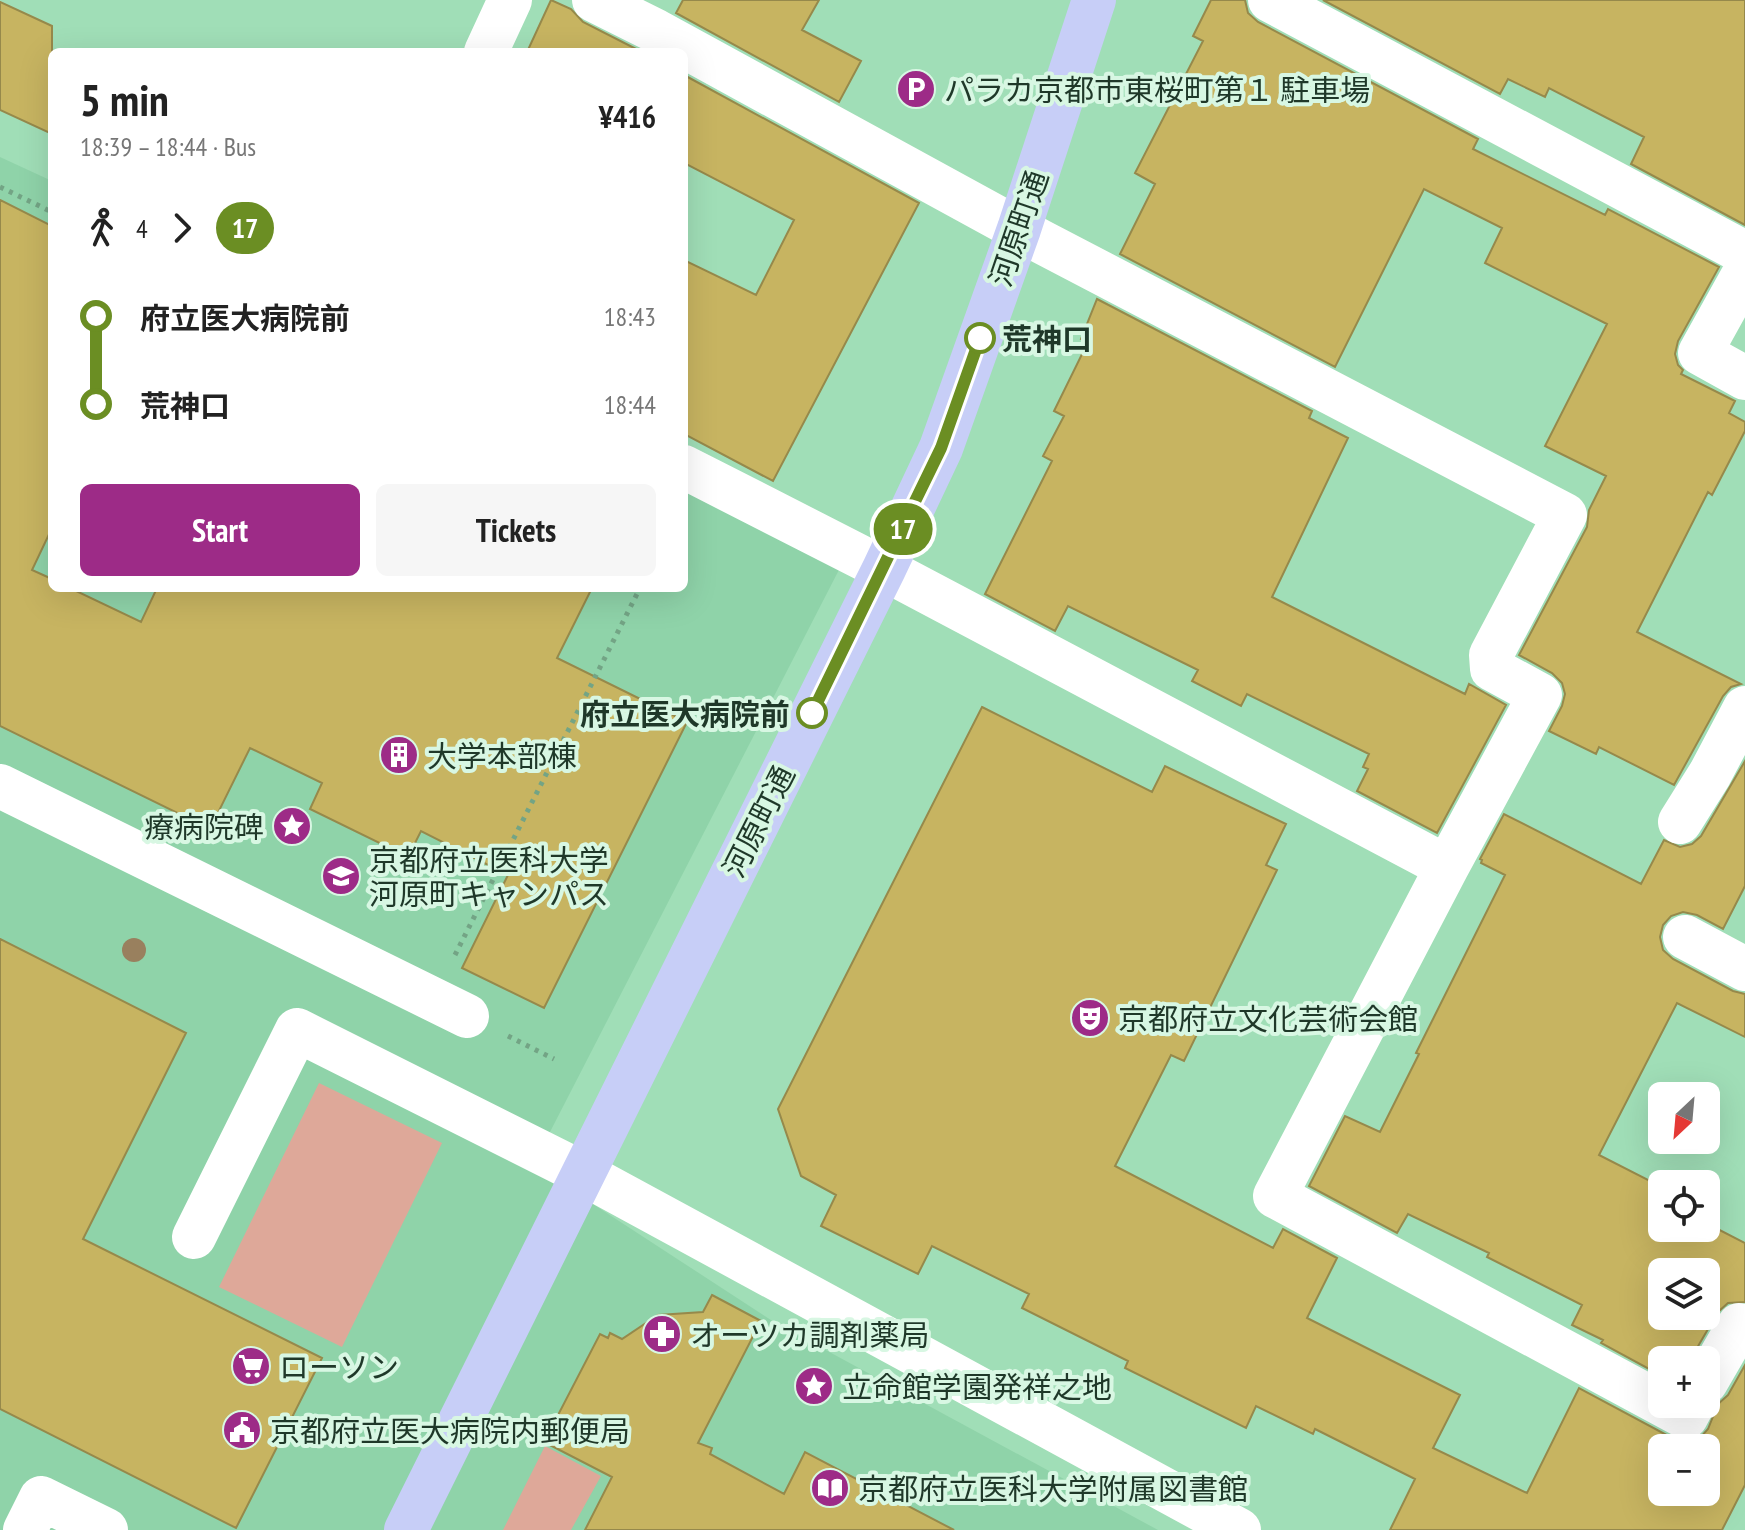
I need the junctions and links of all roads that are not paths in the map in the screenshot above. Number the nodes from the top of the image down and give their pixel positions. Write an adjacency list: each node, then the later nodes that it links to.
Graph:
1 (510, 0): 5 (street)
2 (594, 0): 6 (street)
3 (1094, 0): 8 (main road, 河原町通)
4 (1270, 0): 9 (street)
5 (488, 48)
6 (687, 48)
7 (688, 48): 8 (street)
8 (1019, 229): 13 (main road, 河原町通); 17 (street)
9 (1745, 253)
10 (1745, 272): 11 (street)
11 (1745, 378)
12 (688, 469): 13 (street)
13 (884, 569): 17 (street); 21 (main road, 河原町通)
14 (1745, 708): 16 (street)
15 (0, 786): 20 (street)
16 (1680, 822)
17 (1447, 867): 25 (street)
18 (1685, 937): 19 (street)
19 (1745, 969)
20 (450, 1007)
21 (582, 1173): 22 (street); 26 (street); 29 (main road, 河原町通)
22 (194, 1237)
23 (1745, 1329): 24 (street)
24 (1720, 1358)
25 (1648, 1397)
26 (1191, 1519): 30 (street)
27 (25, 1530): 28 (street)
28 (106, 1530)
29 (406, 1530)
30 (1239, 1530)

